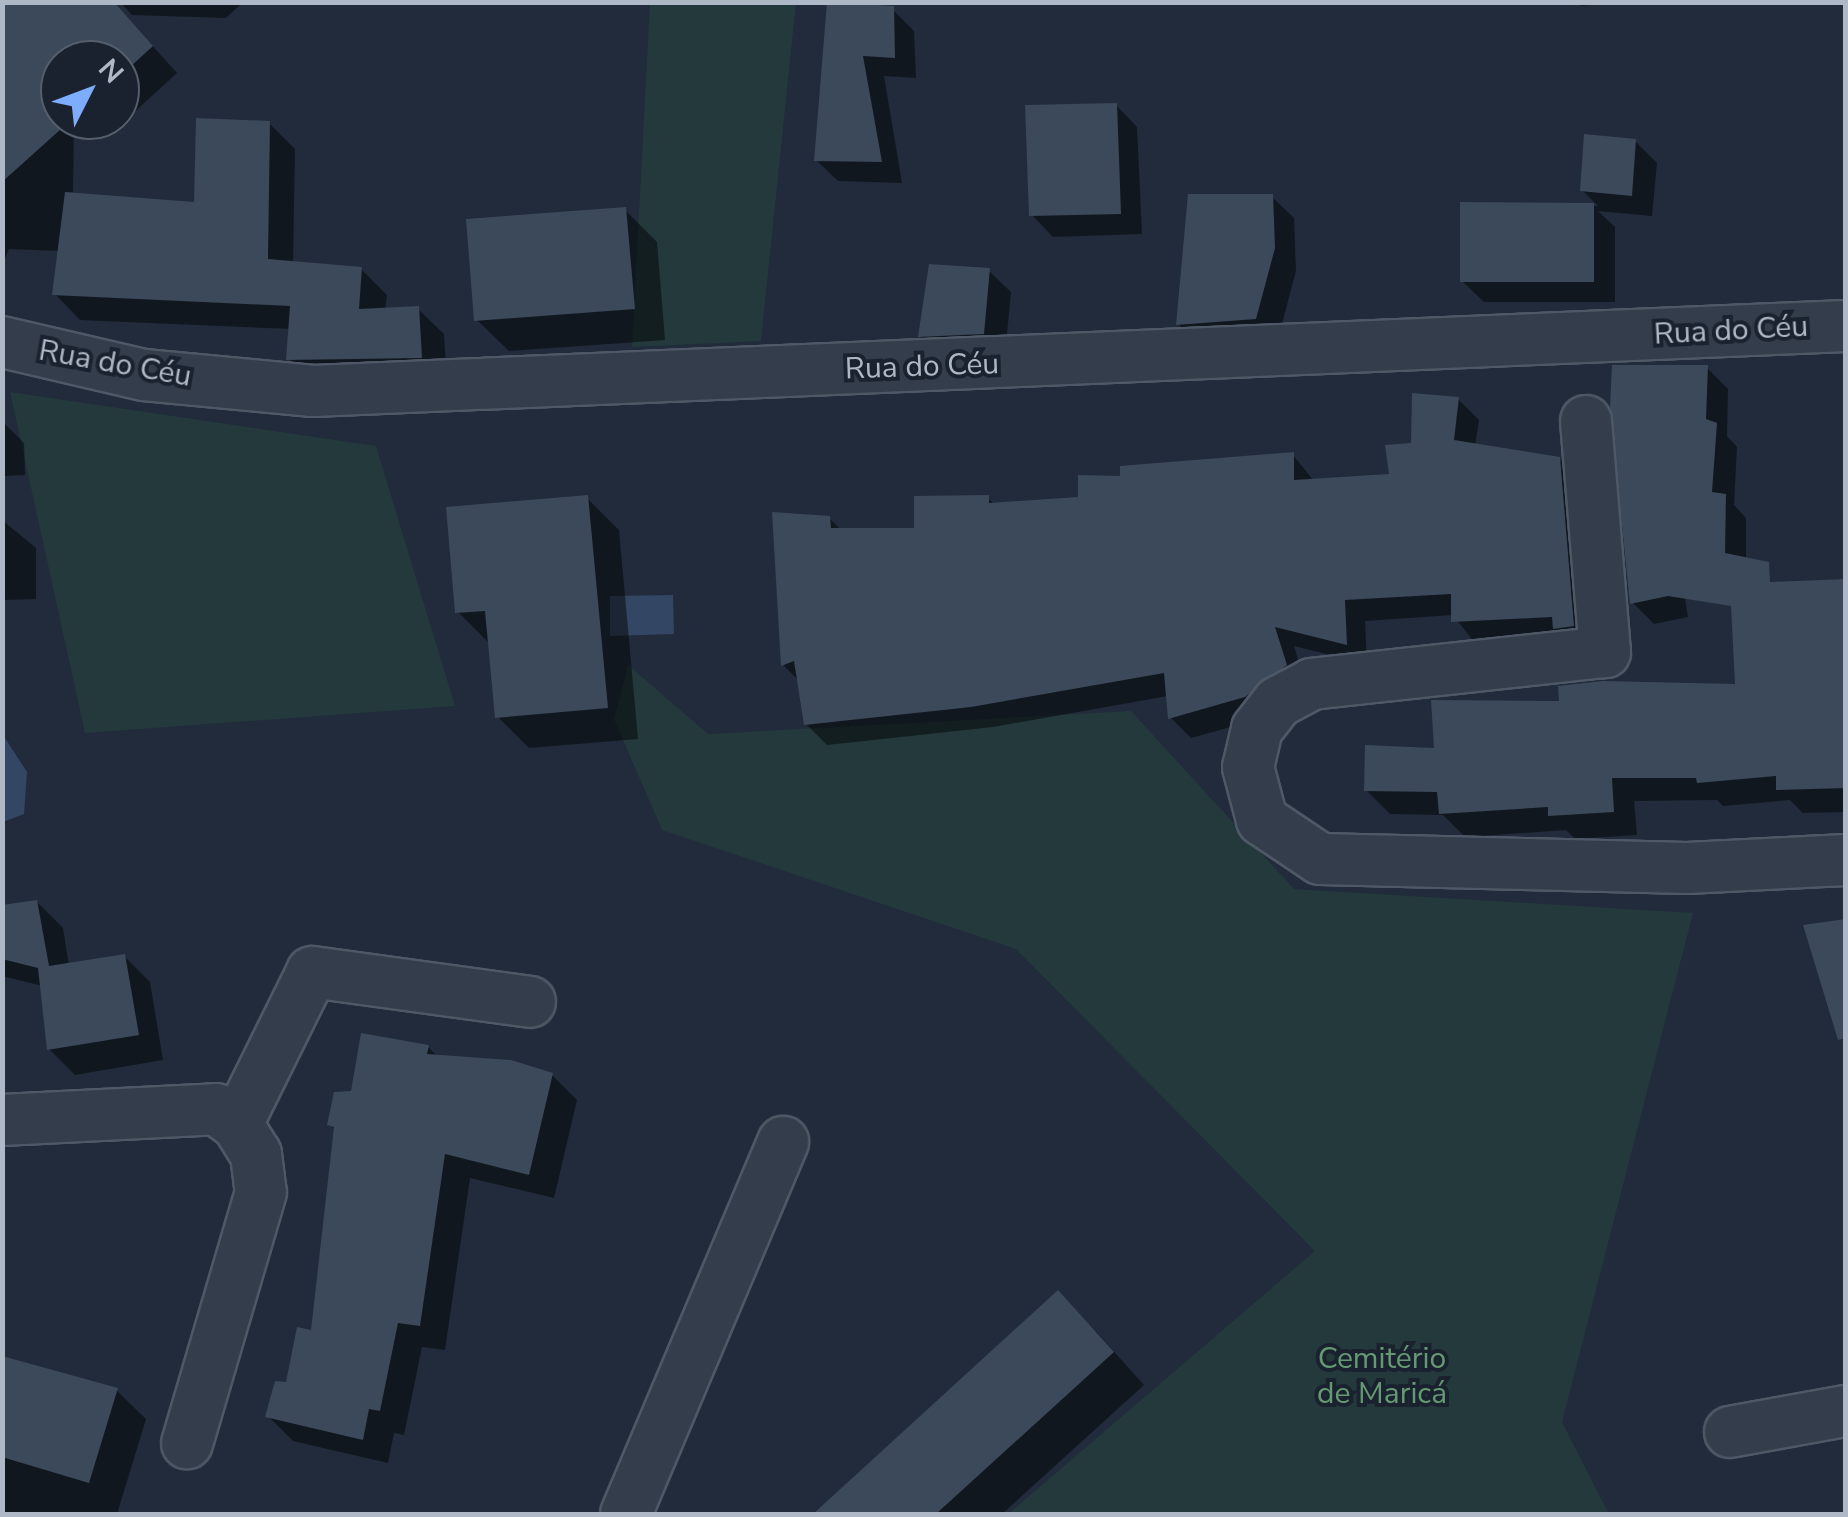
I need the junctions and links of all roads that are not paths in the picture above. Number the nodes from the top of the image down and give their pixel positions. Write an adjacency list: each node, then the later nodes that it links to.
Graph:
1 (1846, 326): 2 (street, Rua do Céu)
2 (2, 342)
3 (1586, 422): 4 (street)
4 (1846, 860)
5 (530, 1002): 7 (street)
6 (2, 1120): 7 (street)
7 (237, 1124): 11 (street)
8 (784, 1142): 12 (street)
9 (1846, 1411): 10 (street)
10 (1730, 1432)
11 (187, 1442)
12 (626, 1514)

